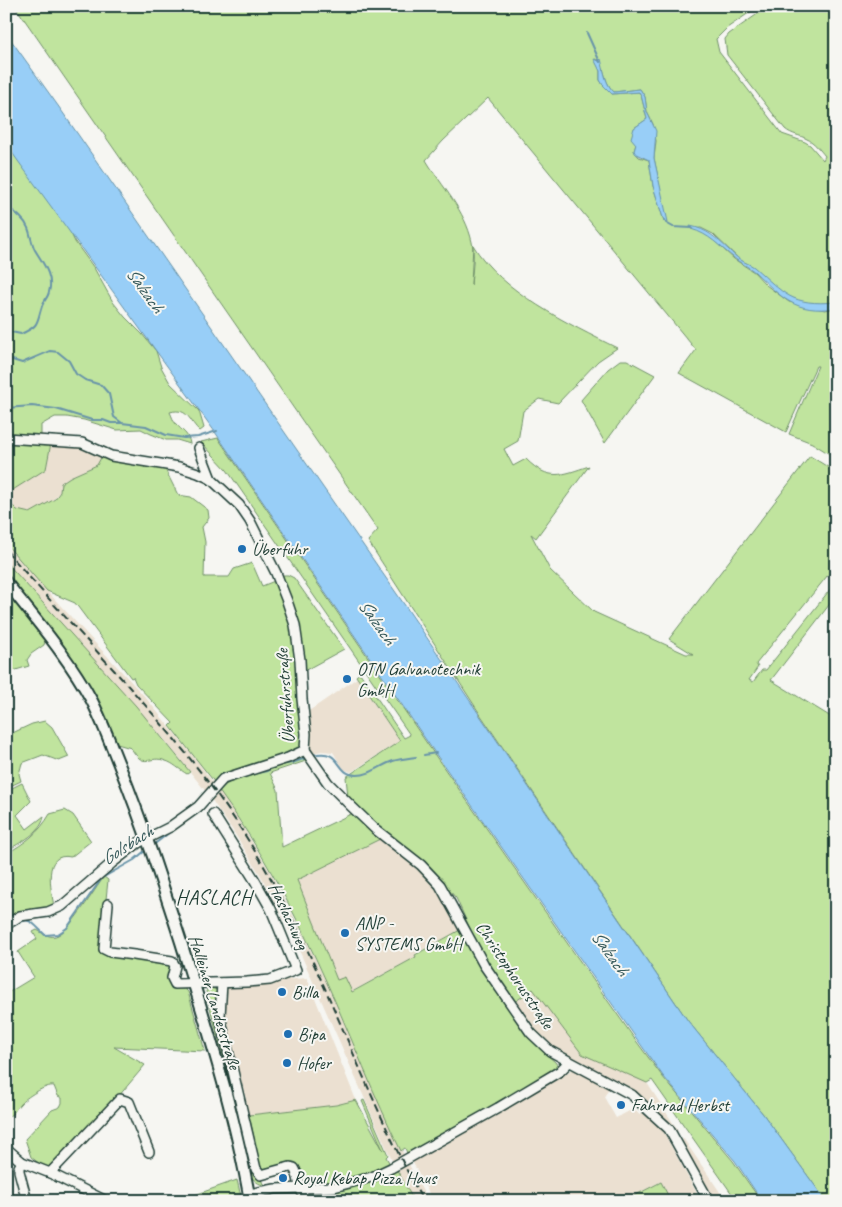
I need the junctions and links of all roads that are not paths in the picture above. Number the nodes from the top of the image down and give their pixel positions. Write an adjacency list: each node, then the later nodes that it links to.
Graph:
1 (6, 438): 3 (street, Überfuhrstraße)
2 (199, 448): 3 (street, Überfuhrstraße)
3 (211, 480): 5 (street, Überfuhrstraße)
4 (6, 582): 7 (main road, Halleiner Landesstraße)
5 (305, 750): 7 (street, Überfuhrstraße); 12 (street, Christophorusstraße)
6 (213, 814): 10 (street, Haslachweg)
7 (150, 844): 9 (street, Überfuhrstraße); 11 (main road, Halleiner Landesstraße)
8 (108, 904): 11 (street, Haslachweg)
9 (6, 925)
10 (222, 983): 11 (street, Haslachweg); 17 (street)
11 (194, 984): 18 (main road, Halleiner Landesstraße)
12 (569, 1062): 17 (street); 22 (street, Christophorusstraße)
13 (6, 1148): 15 (street)
14 (149, 1152): 16 (street)
15 (22, 1162): 16 (street); 19 (street)
16 (50, 1173): 20 (street)
17 (300, 1187): 18 (street); 21 (street)
18 (250, 1198)
19 (27, 1201)
20 (106, 1201)
21 (307, 1201)
22 (709, 1201)

